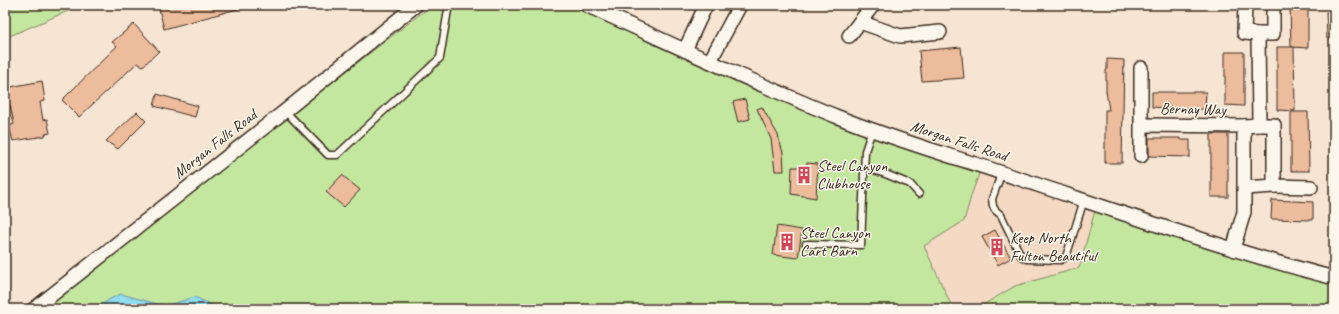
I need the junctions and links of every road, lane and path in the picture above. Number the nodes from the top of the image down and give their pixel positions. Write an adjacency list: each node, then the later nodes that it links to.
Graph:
1 (416, 5): 16 (street, Morgan Falls Road)
2 (446, 5): 16 (lane)
3 (586, 5): 13 (street, Morgan Falls Road)
4 (706, 5): 13 (street)
5 (740, 5): 14 (street)
6 (872, 5): 9 (street)
7 (1245, 5): 11 (street)
8 (1273, 5): 11 (street)
9 (860, 22): 10 (street); 12 (street)
10 (940, 32)
11 (1258, 34): 18 (street)
12 (849, 36)
13 (684, 50): 14 (street, Morgan Falls Road)
14 (710, 61): 20 (street, Morgan Falls Road)
15 (1141, 68): 17 (street)
16 (285, 111): 32 (street, Morgan Falls Road)
17 (1142, 125): 19 (street, Bernay Way); 21 (street)
18 (1258, 125): 19 (street, Bernay Way); 24 (street, Bernay Way)
19 (1244, 126): 26 (street)
20 (872, 130): 22 (lane); 23 (street, Morgan Falls Road)
21 (1142, 156)
22 (865, 167): 27 (lane); 29 (lane)
23 (1002, 172): 28 (street, Morgan Falls Road); 28 (lane)
24 (1274, 186): 25 (street); 26 (street)
25 (1311, 187)
26 (1245, 188): 30 (street)
27 (918, 194)
28 (1084, 200): 30 (street, Morgan Falls Road)
29 (806, 244)
30 (1233, 249): 31 (street, Morgan Falls Road)
31 (1334, 278)
32 (34, 309)

